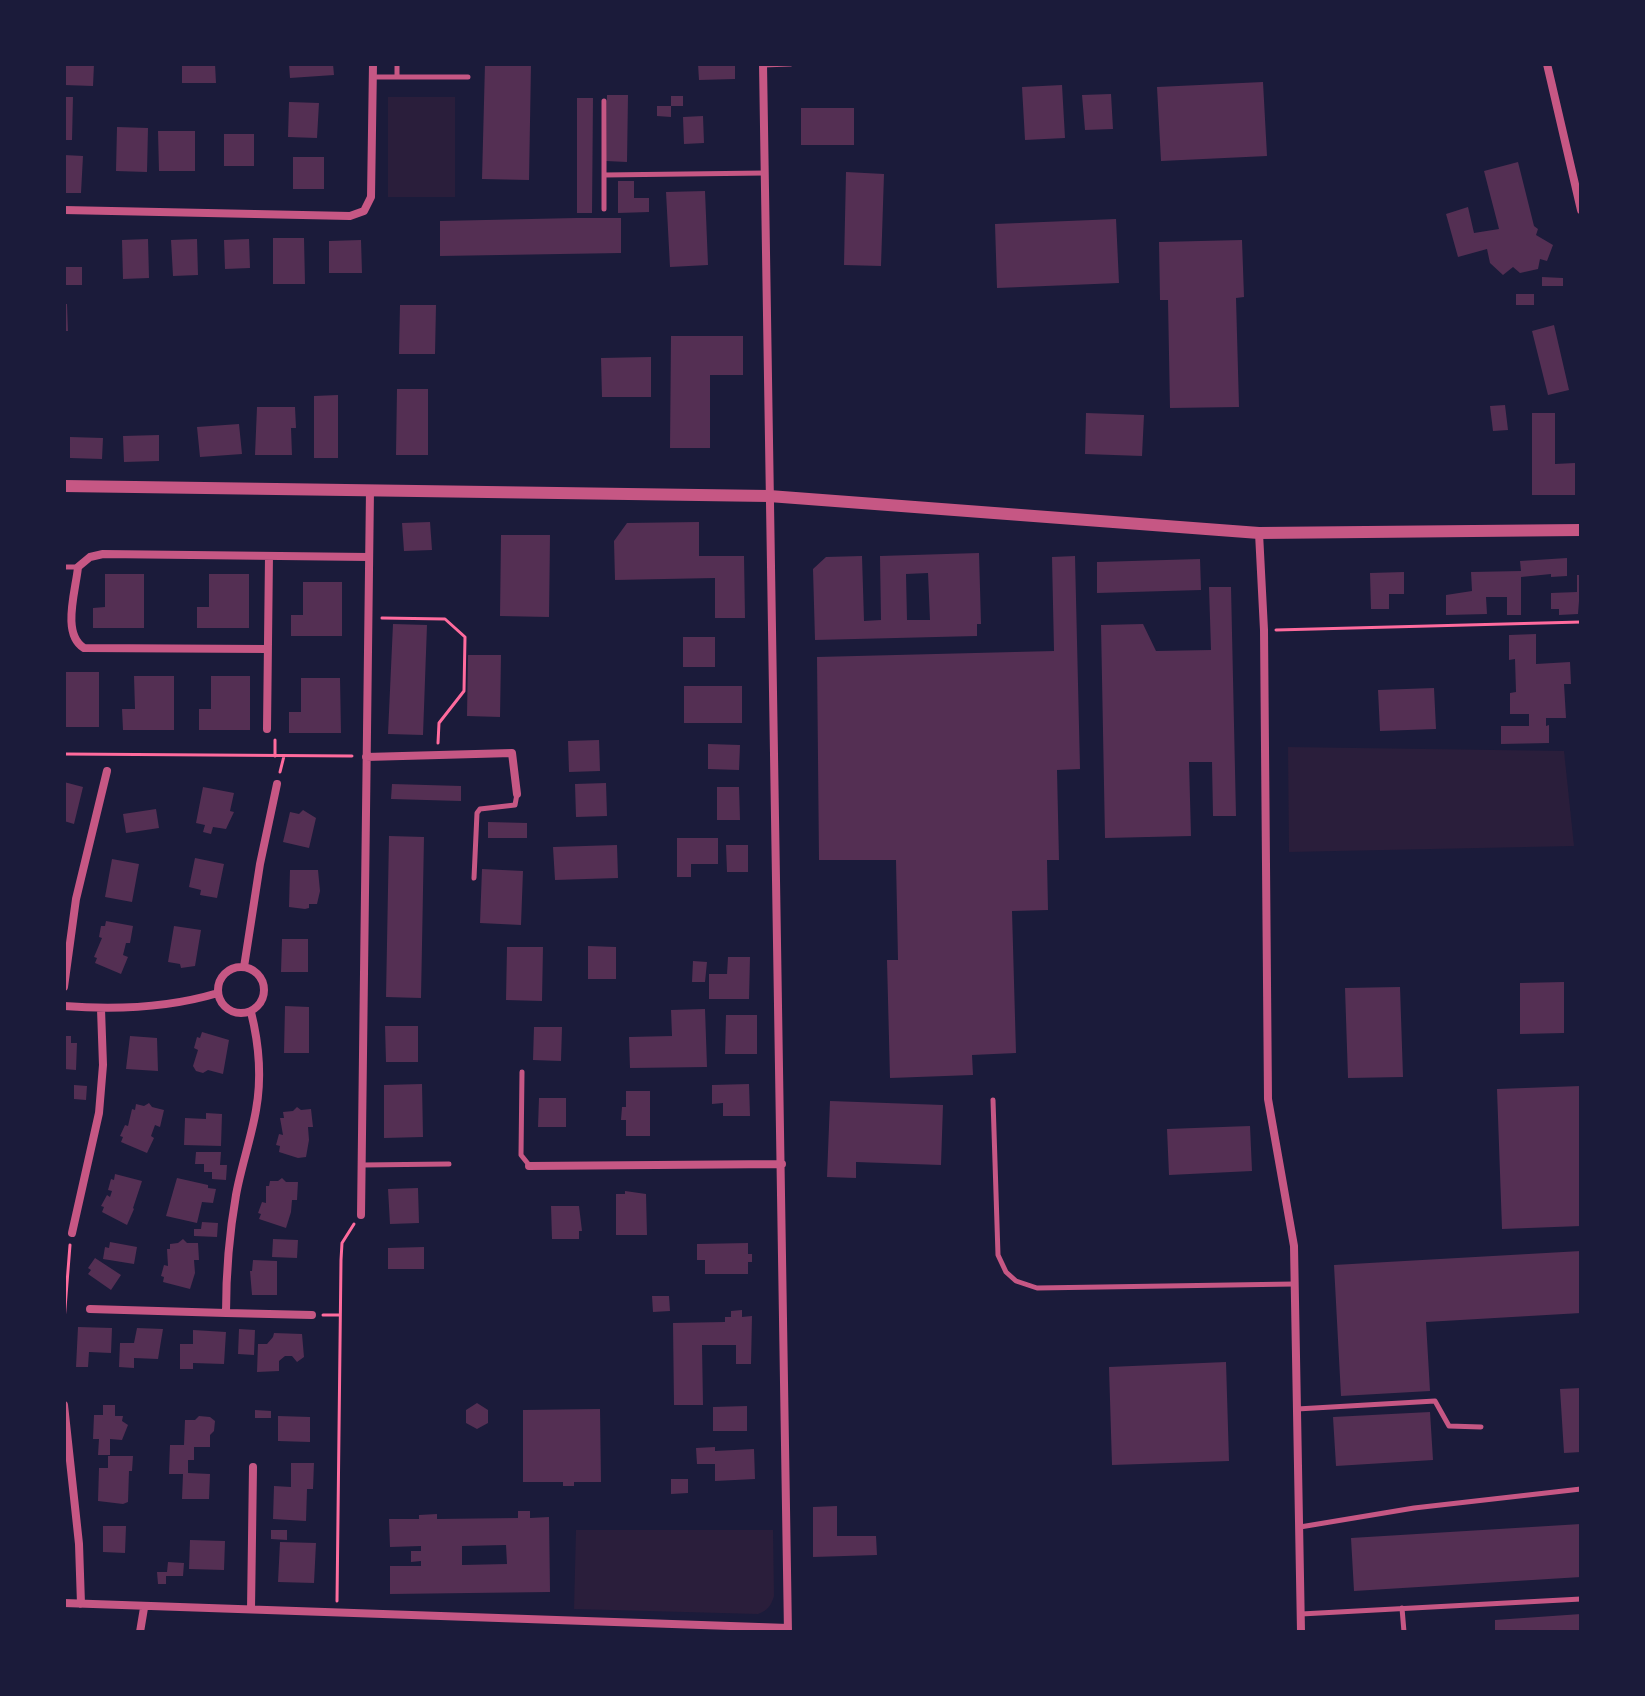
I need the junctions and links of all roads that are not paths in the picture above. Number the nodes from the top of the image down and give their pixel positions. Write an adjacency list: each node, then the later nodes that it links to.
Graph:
1 (373, 64): 6 (street)
2 (397, 64): 7 (lane)
3 (790, 64): 5 (lane)
4 (1547, 64): 14 (street)
5 (763, 65): 10 (street)
6 (373, 77): 7 (lane); 13 (street)
7 (397, 77): 8 (lane)
8 (468, 77)
9 (604, 101): 11 (lane)
10 (765, 173): 11 (lane); 17 (street)
11 (604, 175): 12 (lane)
12 (604, 209)
13 (64, 210)
14 (1581, 210)
15 (64, 486): 16 (street)
16 (370, 490): 17 (street); 21 (street)
17 (769, 496): 19 (street); 40 (street)
18 (1581, 530): 19 (street)
19 (1259, 533): 45 (street)
20 (269, 556): 21 (street); 23 (street); 24 (street)
21 (368, 557): 26 (street)
22 (64, 567): 23 (lane)
23 (78, 567): 24 (street)
24 (267, 649): 25 (street)
25 (267, 729)
26 (366, 757): 29 (street); 41 (street)
27 (107, 771): 32 (street)
28 (277, 784): 31 (street)
29 (517, 794): 30 (lane)
30 (474, 878)
31 (244, 967): 33 (street); 36 (street)
32 (64, 987)
33 (218, 993): 35 (street); 36 (street)
34 (64, 1006): 35 (street)
35 (101, 1009): 44 (street)
36 (251, 1012): 47 (street)
37 (522, 1072): 42 (lane)
38 (993, 1100): 45 (lane)
39 (449, 1164): 41 (lane)
40 (782, 1164): 42 (street); 63 (street)
41 (362, 1165): 43 (street)
42 (529, 1166)
43 (361, 1215)
44 (72, 1233)
45 (1294, 1284): 50 (street)
46 (90, 1309): 47 (street)
47 (226, 1313): 48 (street)
48 (312, 1315)
49 (64, 1405): 57 (street)
50 (1297, 1409): 51 (lane); 54 (street)
51 (1481, 1427)
52 (253, 1467): 60 (street)
53 (1581, 1489): 54 (lane)
54 (1299, 1527): 61 (street)
55 (1581, 1599): 59 (lane)
56 (64, 1603): 57 (street)
57 (81, 1604): 58 (street)
58 (144, 1608): 60 (street); 64 (street)
59 (1402, 1608): 61 (lane); 67 (lane)
60 (251, 1609): 62 (street)
61 (1300, 1614): 66 (street)
62 (519, 1619): 63 (street); 65 (street)
63 (788, 1630)
64 (140, 1632)
65 (519, 1632)
66 (1301, 1632)
67 (1404, 1632)

